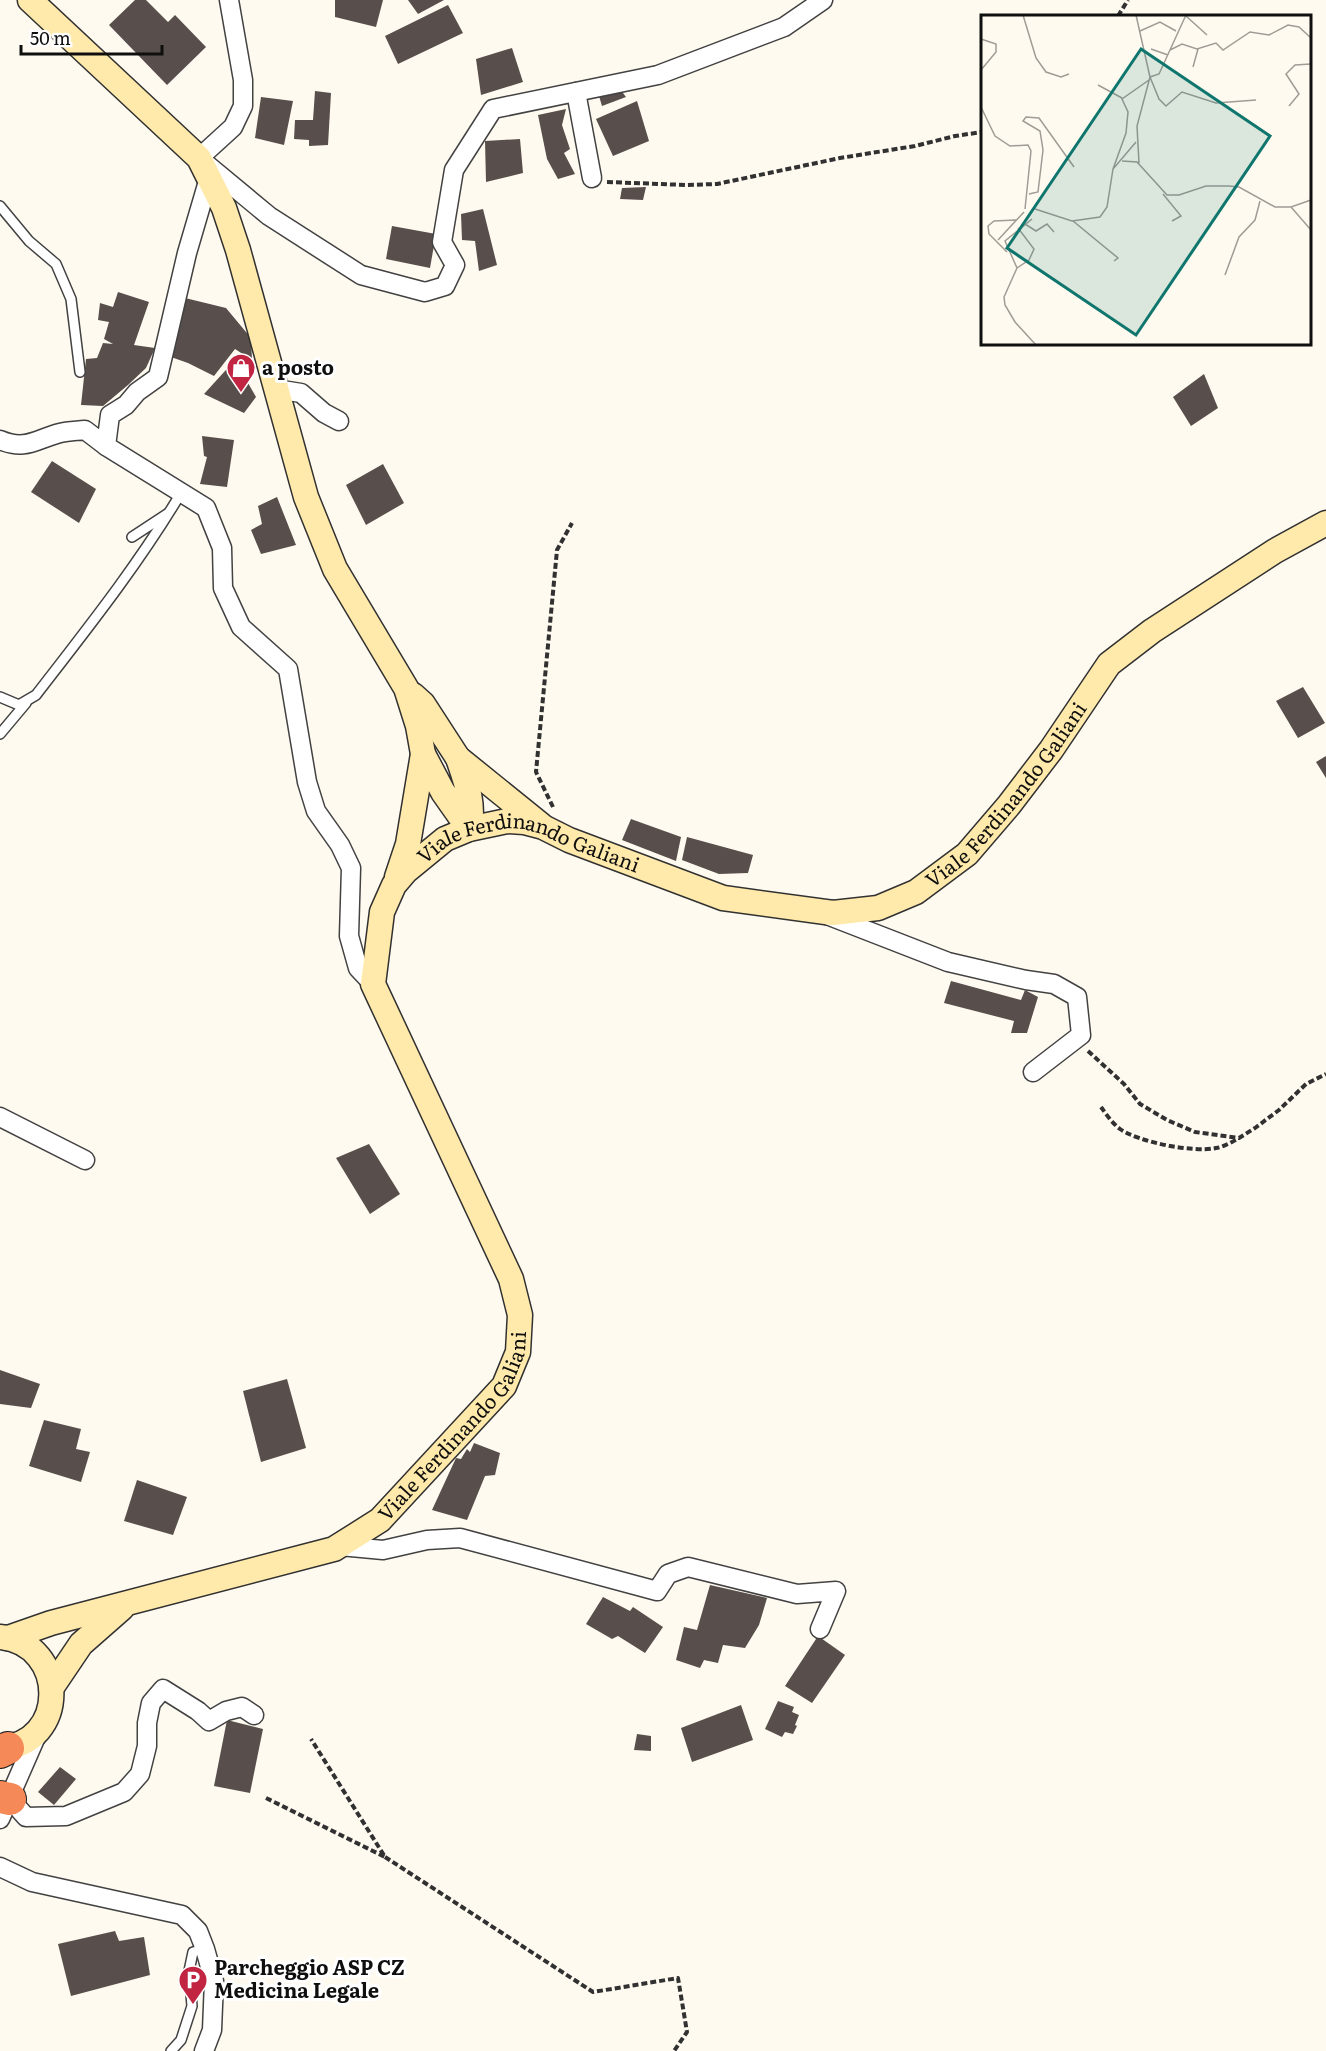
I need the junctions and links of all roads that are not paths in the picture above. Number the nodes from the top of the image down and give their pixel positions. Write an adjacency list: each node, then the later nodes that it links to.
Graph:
1 (30, 0): 5 (main road)
2 (230, 0): 5 (street)
3 (823, 0): 4 (street)
4 (576, 92): 5 (street); 6 (street)
5 (204, 168): 9 (main road); 12 (street)
6 (592, 178)
7 (0, 206): 8 (lane)
8 (80, 372)
9 (276, 389): 10 (street); 17 (main road)
10 (339, 421)
11 (0, 440): 12 (street)
12 (106, 446): 13 (street)
13 (181, 493): 14 (lane); 27 (street)
14 (169, 513): 16 (lane); 19 (lane)
15 (1326, 523): 26 (main road, Viale Ferdinando Galiani)
16 (132, 537)
17 (406, 688): 21 (main road); 22 (main road)
18 (0, 697): 19 (lane)
19 (29, 699): 20 (lane)
20 (0, 734)
21 (423, 754): 24 (main road); 25 (main road)
22 (458, 758): 23 (main road); 24 (main road)
23 (543, 826): 24 (main road, Viale Ferdinando Galiani); 26 (main road, Viale Ferdinando Galiani)
24 (469, 829): 25 (main road, Viale Ferdinando Galiani)
25 (394, 885): 27 (main road, Viale Ferdinando Galiani)
26 (817, 910): 28 (street)
27 (372, 984): 31 (main road, Viale Ferdinando Galiani)
28 (1033, 1072)
29 (0, 1117): 30 (street)
30 (85, 1160)
31 (340, 1546): 32 (main road, Viale Ferdinando Galiani); 33 (street)
32 (128, 1604): 34 (main road, Viale Ferdinando Galiani); 35 (main road)
33 (820, 1629)
34 (4, 1637): 35 (main road)
35 (52, 1687): 37 (main road)
36 (254, 1715): 39 (street)
37 (39, 1729): 38 (main road); 39 (street)
38 (3, 1749)
39 (3, 1805)
40 (0, 1868): 41 (street)
41 (205, 1949): 42 (lane); 43 (street)
42 (171, 2051)
43 (204, 2051)

